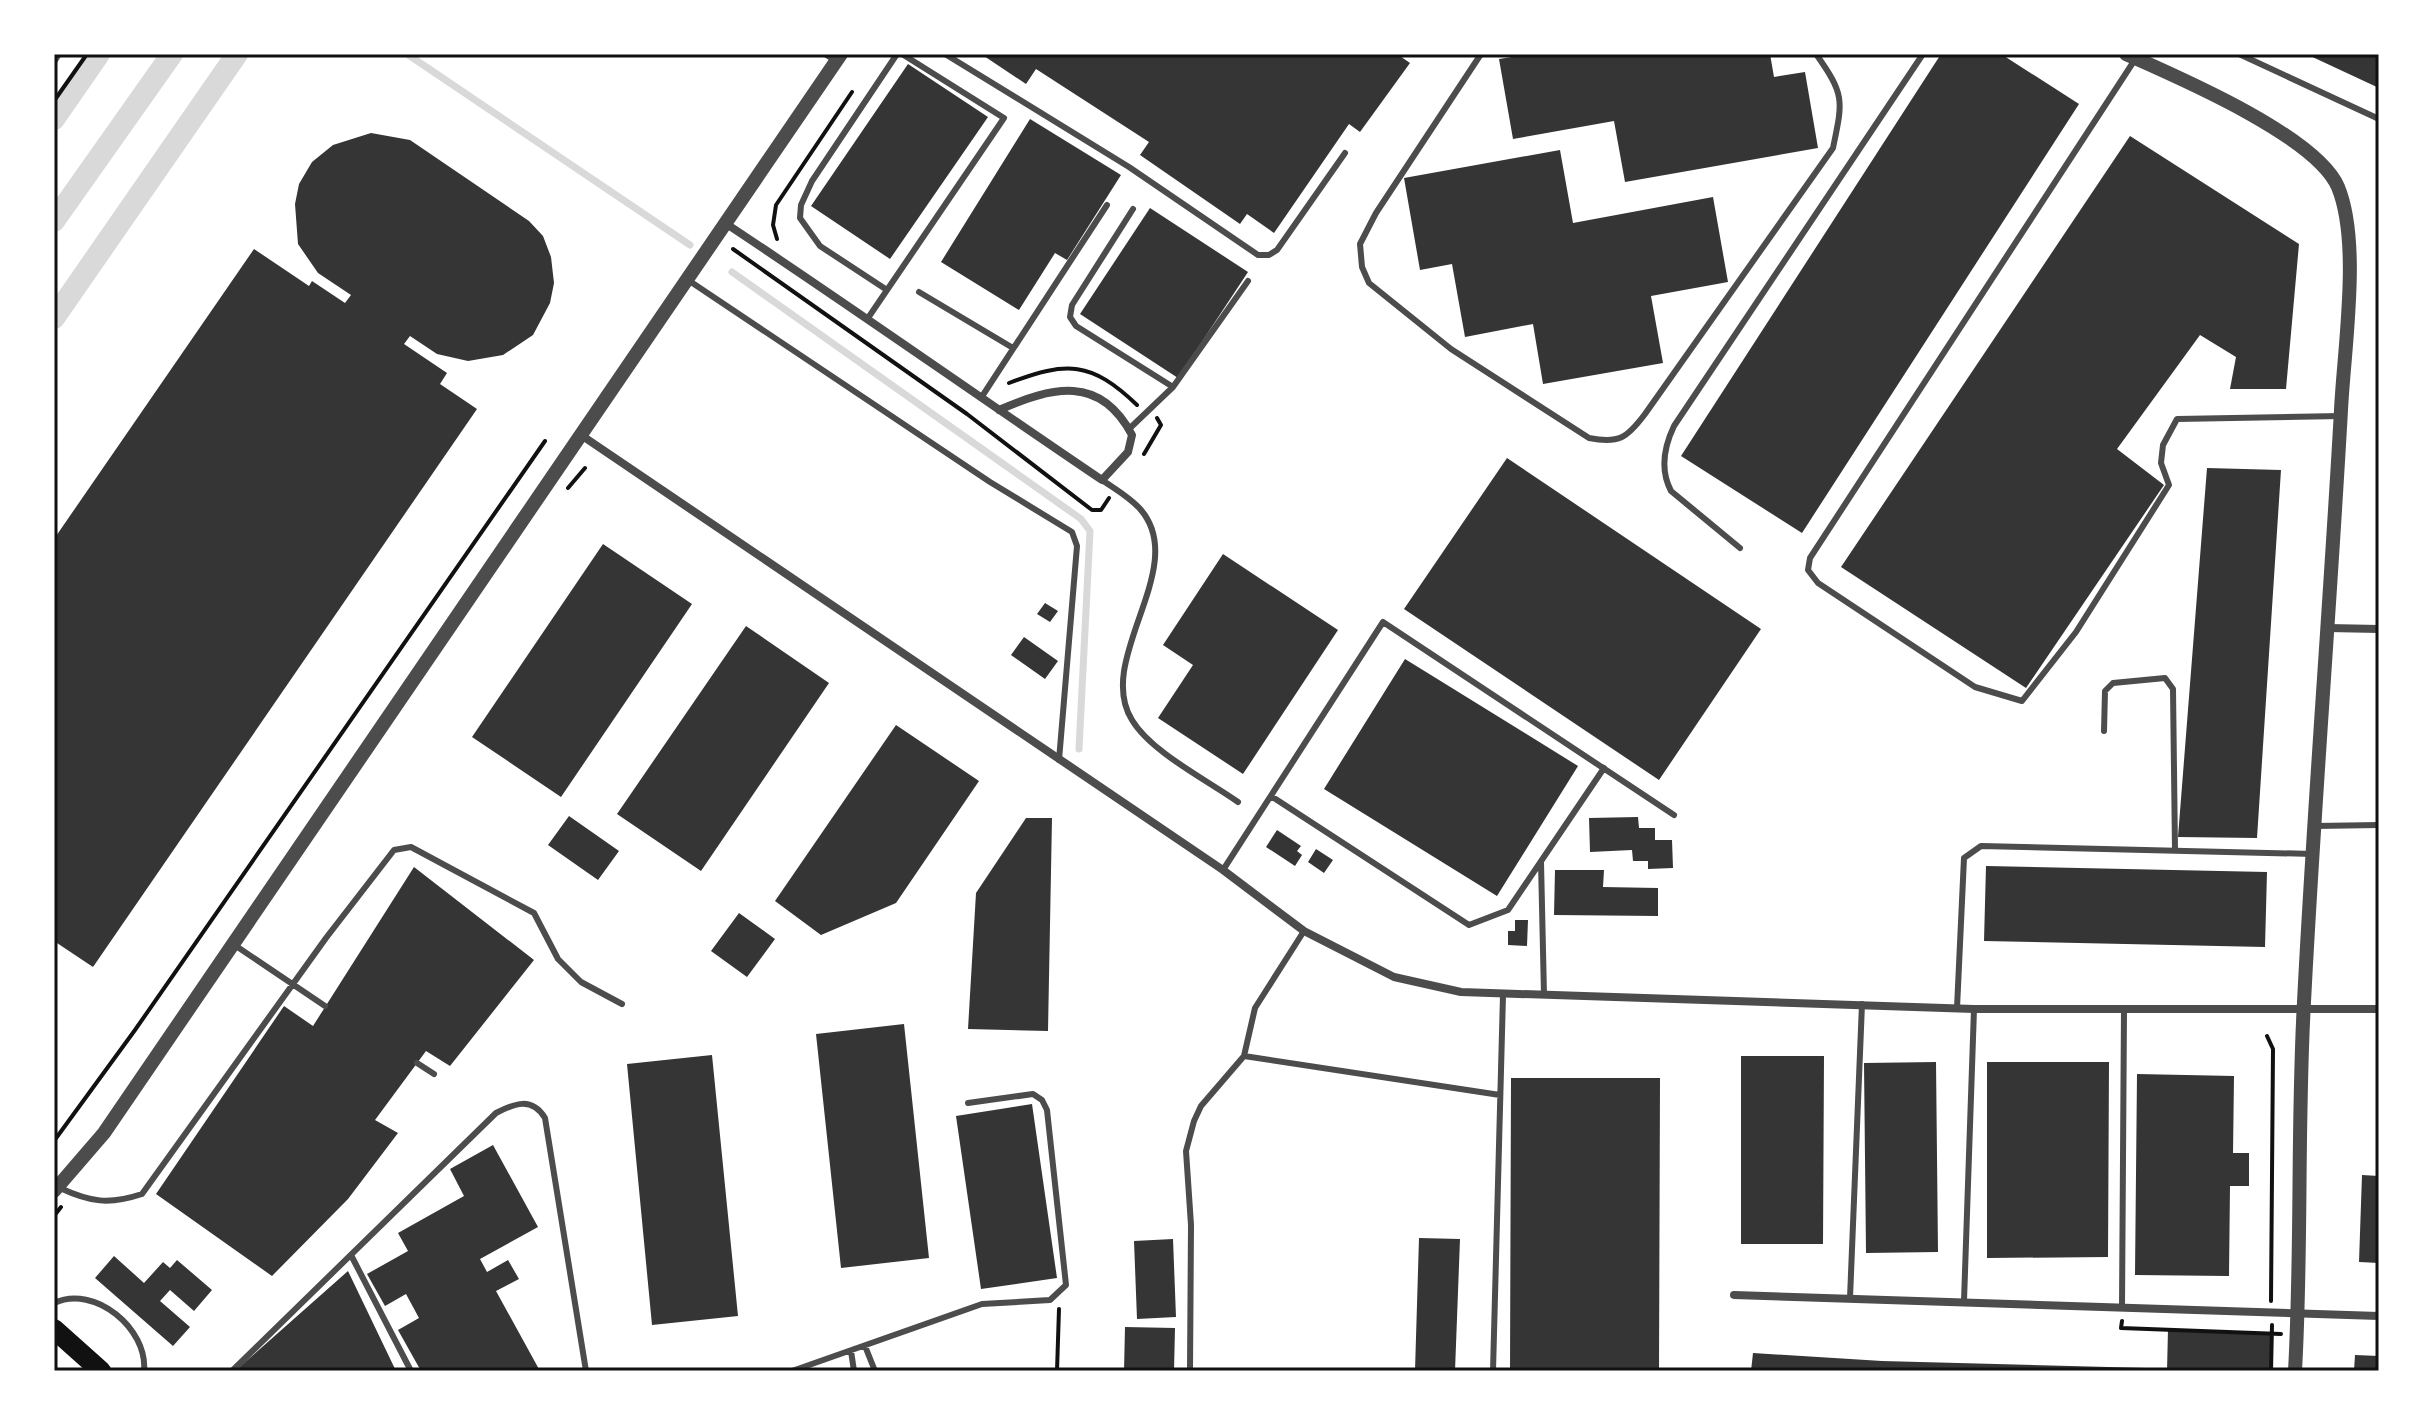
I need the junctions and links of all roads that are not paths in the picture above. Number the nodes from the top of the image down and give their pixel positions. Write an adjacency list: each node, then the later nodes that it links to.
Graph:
1 (59, 54): 10 (lane)
2 (900, 54): 18 (lane); 18 (lane)
3 (945, 54): 12 (lane)
4 (1481, 54): 5 (lane)
5 (1816, 54)
6 (1923, 54): 29 (lane)
7 (2239, 54): 11 (lane)
8 (834, 56): 15 (street)
9 (2131, 56): 25 (street); 25 (lane)
10 (54, 62)
11 (2379, 119)
12 (1345, 153)
13 (1107, 205): 21 (lane)
14 (1133, 209): 22 (lane)
15 (725, 223): 16 (street); 20 (street)
16 (692, 272): 27 (street); 33 (lane)
17 (1248, 281): 22 (lane)
18 (887, 290): 20 (lane)
19 (919, 292): 21 (lane)
20 (868, 318): 23 (street)
21 (1013, 348): 23 (lane)
22 (1173, 387): 26 (lane)
23 (981, 398): 24 (street)
24 (999, 410): 26 (street); 28 (street)
25 (2341, 416): 30 (street)
26 (1129, 429): 28 (street)
27 (581, 435): 33 (street); 45 (street)
28 (1102, 480): 36 (lane)
29 (1740, 548)
30 (2328, 628): 31 (street); 39 (street)
31 (2379, 629)
32 (2104, 731): 40 (lane)
33 (1059, 760): 43 (street)
34 (1604, 768): 35 (lane); 37 (lane); 42 (lane)
35 (1271, 796): 42 (lane); 43 (lane)
36 (1238, 802)
37 (1674, 815)
38 (2379, 825): 39 (lane)
39 (2315, 826): 41 (street)
40 (2175, 850): 41 (lane); 52 (lane)
41 (2313, 854): 53 (street)
42 (1541, 861): 48 (lane)
43 (1223, 870): 44 (street)
44 (1304, 931): 47 (street); 57 (lane)
45 (233, 944): 46 (lane); 62 (street)
46 (292, 986): 49 (lane); 51 (lane); 62 (lane)
47 (1503, 995): 48 (street); 60 (lane)
48 (1544, 995): 50 (street)
49 (622, 1004)
50 (1862, 1004): 52 (street); 65 (lane)
51 (325, 1006)
52 (1957, 1008): 54 (street)
53 (2303, 1008): 55 (street); 56 (street); 69 (street)
54 (1974, 1009): 56 (street); 66 (lane)
55 (2379, 1009)
56 (2124, 1010): 68 (lane)
57 (1244, 1056): 60 (lane); 82 (lane)
58 (417, 1063): 59 (lane)
59 (434, 1074)
60 (1500, 1095): 83 (lane)
61 (968, 1103): 72 (lane)
62 (56, 1189)
63 (352, 1257): 76 (lane); 77 (lane); 78 (lane)
64 (1734, 1295): 65 (street)
65 (1850, 1298): 66 (street)
66 (1964, 1301): 68 (street)
67 (54, 1303): 75 (lane)
68 (2122, 1306): 69 (street)
69 (2298, 1312): 70 (street); 84 (street)
70 (2379, 1316)
71 (54, 1329): 74 (main road)
72 (865, 1346): 73 (lane); 81 (lane)
73 (851, 1351): 79 (lane); 80 (lane)
74 (101, 1371)
75 (144, 1371)
76 (232, 1371)
77 (411, 1371)
78 (586, 1371)
79 (792, 1371)
80 (854, 1371)
81 (875, 1371)
82 (1190, 1371)
83 (1493, 1371)
84 (2295, 1371)

